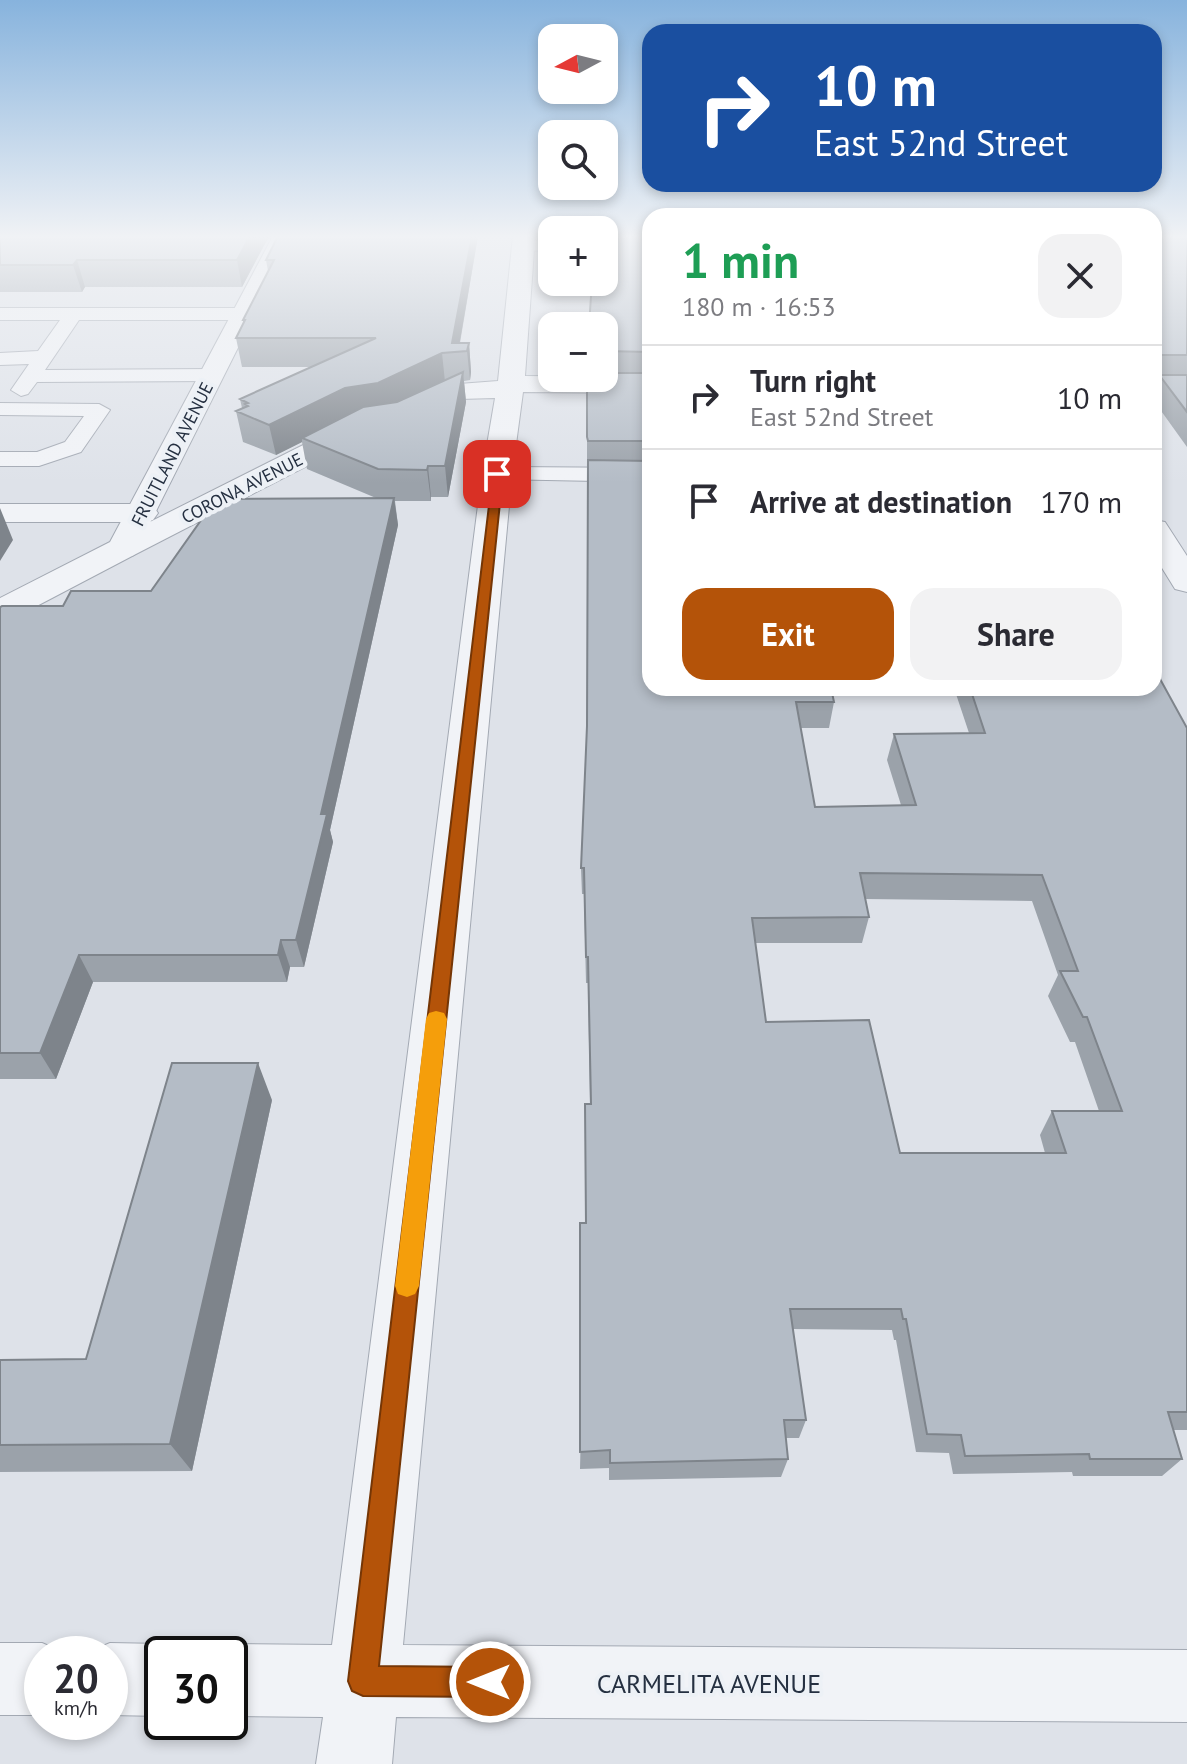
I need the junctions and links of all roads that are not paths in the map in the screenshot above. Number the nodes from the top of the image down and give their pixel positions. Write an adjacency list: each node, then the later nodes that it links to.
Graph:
1 (70, 318): 4 (lane)
2 (242, 318): 6 (street, FRUITLAND AVENUE)
3 (516, 318): 8 (street)
4 (44, 357): 5 (lane); 7 (lane)
5 (0, 359)
6 (212, 375): 7 (lane); 15 (street, FRUITLAND AVENUE)
7 (31, 376): 10 (lane)
8 (511, 382): 9 (street, CORONA AVENUE); 12 (street); 17 (street, CORONA AVENUE)
9 (642, 385)
10 (4, 409): 11 (lane)
11 (0, 459)
12 (497, 474): 13 (lane); 23 (street)
13 (642, 475)
14 (0, 513): 15 (street)
15 (142, 513): 17 (street, FRUITLAND AVENUE)
16 (1162, 542): 18 (street)
17 (123, 548): 19 (street, FRUITLAND AVENUE)
18 (1187, 582)
19 (0, 612)
20 (0, 1679): 21 (street)
21 (24, 1679)
22 (248, 1680): 23 (street, CARMELITA AVENUE)
23 (363, 1681): 24 (street, CARMELITA AVENUE); 25 (street)
24 (1187, 1686)
25 (354, 1764)

